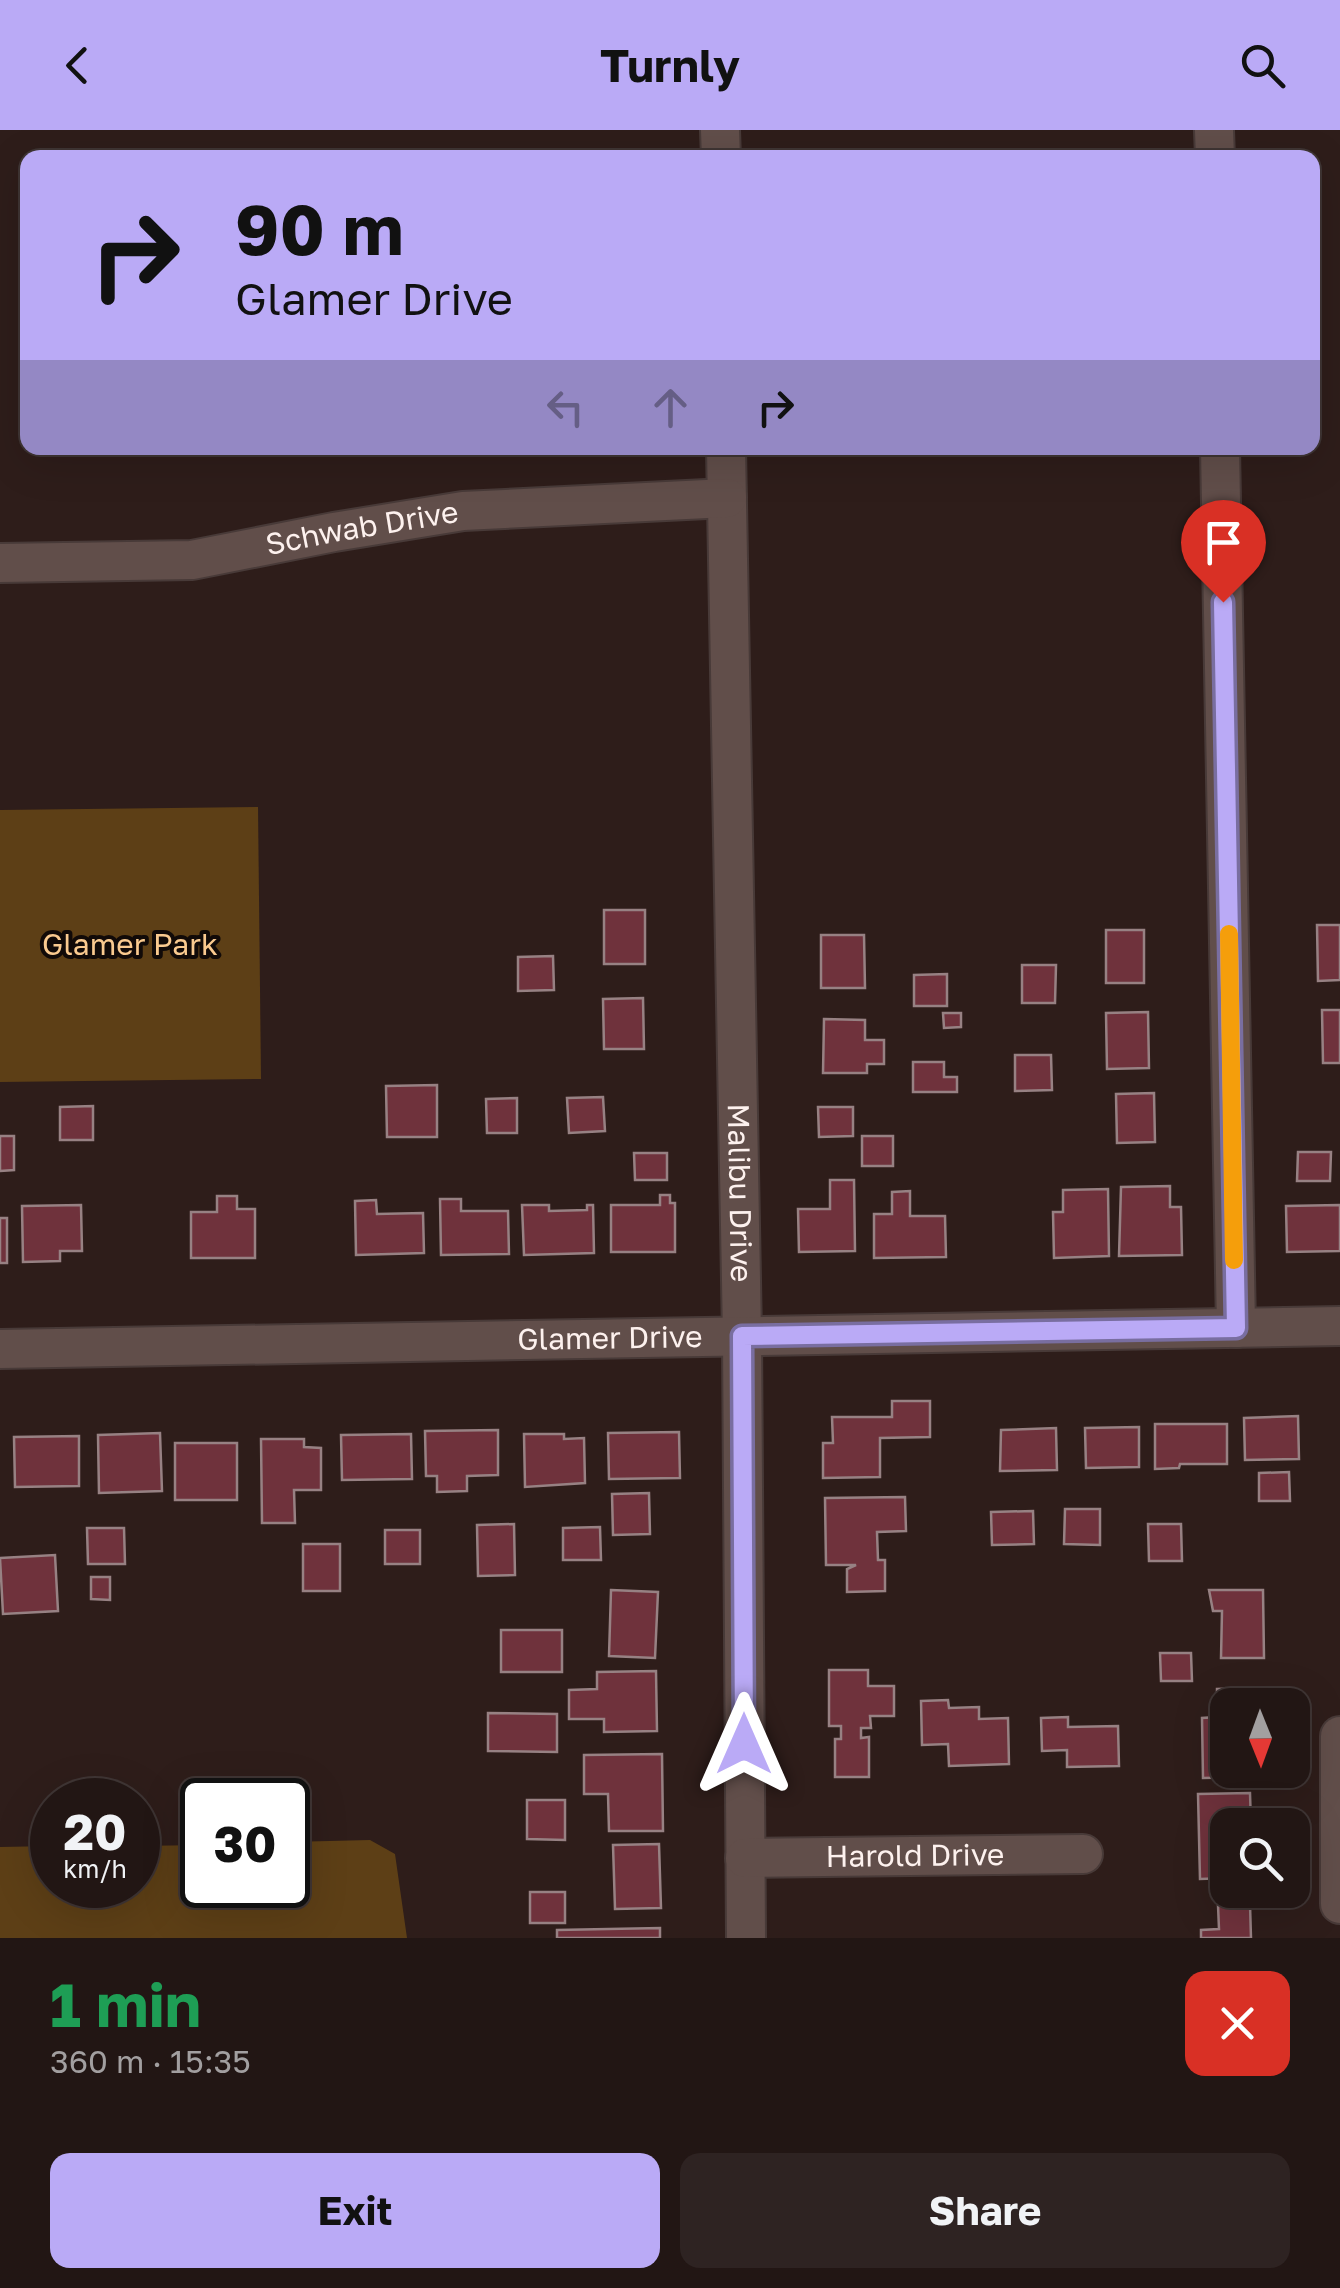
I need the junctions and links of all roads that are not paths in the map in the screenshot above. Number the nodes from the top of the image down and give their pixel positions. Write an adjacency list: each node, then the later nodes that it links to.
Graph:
1 (726, 455): 3 (street, Malibu Drive)
2 (1220, 455): 6 (street)
3 (727, 498): 4 (street, Schwab Drive); 7 (street, Malibu Drive)
4 (0, 564)
5 (1340, 1326): 6 (street, Glamer Drive)
6 (1236, 1328): 7 (street, Glamer Drive)
7 (742, 1336): 8 (street, Glamer Drive); 11 (street, Malibu Drive)
8 (0, 1349)
9 (1340, 1736): 12 (street)
10 (1084, 1854): 11 (street, Harold Drive)
11 (745, 1858): 13 (street, Malibu Drive)
12 (1340, 1904)
13 (746, 1938)

